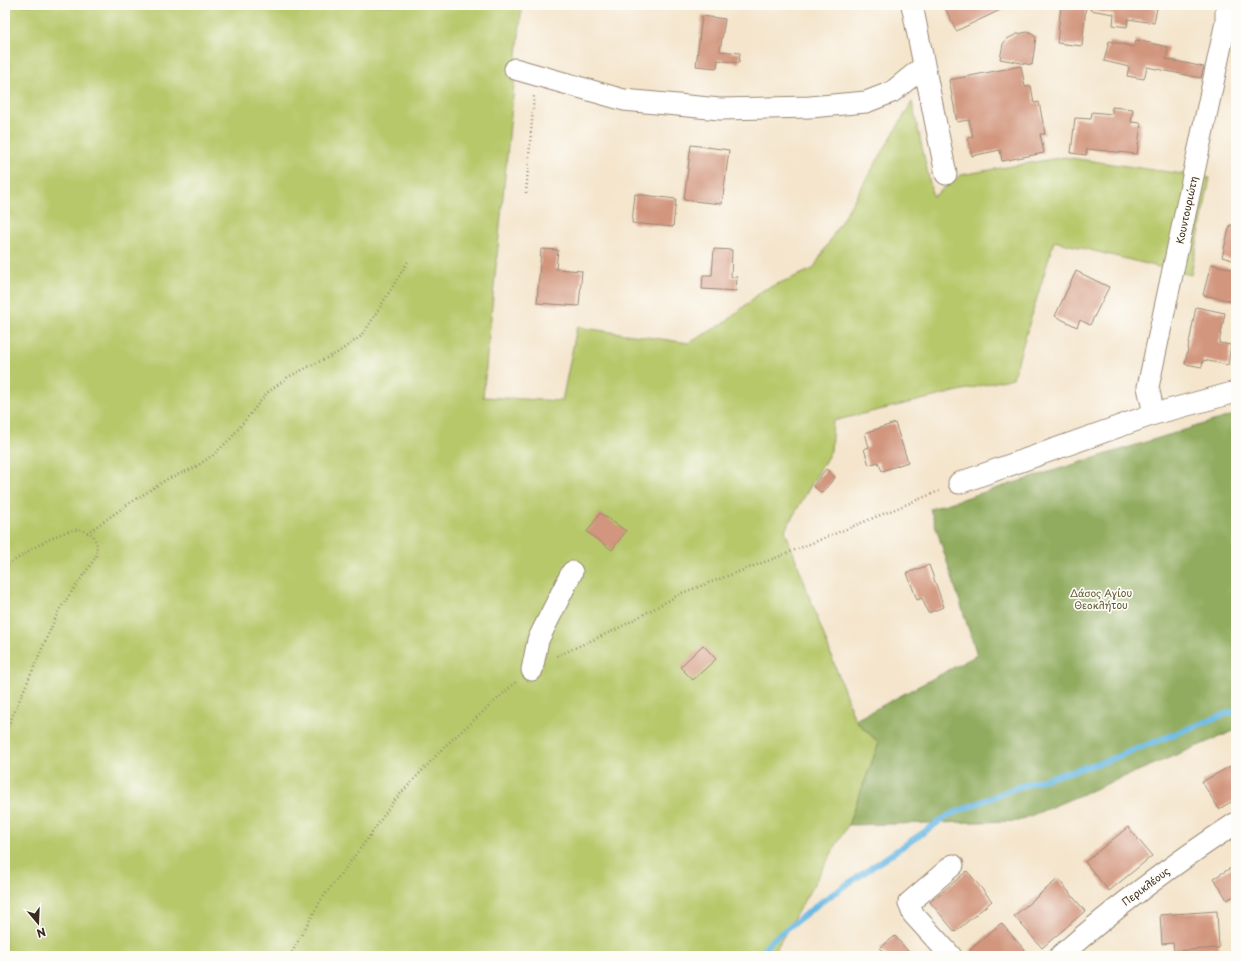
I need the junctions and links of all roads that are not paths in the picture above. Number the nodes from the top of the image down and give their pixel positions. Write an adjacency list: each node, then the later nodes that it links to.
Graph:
1 (912, 5): 3 (street)
2 (1226, 5): 7 (street, Κουντουριώτη)
3 (923, 68): 4 (street); 5 (street)
4 (516, 69)
5 (946, 174)
6 (1236, 392): 7 (street)
7 (1154, 414): 8 (street)
8 (960, 483)
9 (572, 572): 10 (street)
10 (532, 670)
11 (1236, 823): 14 (street, Περικλέους)
12 (952, 865): 13 (street)
13 (951, 956)
14 (1060, 956)

